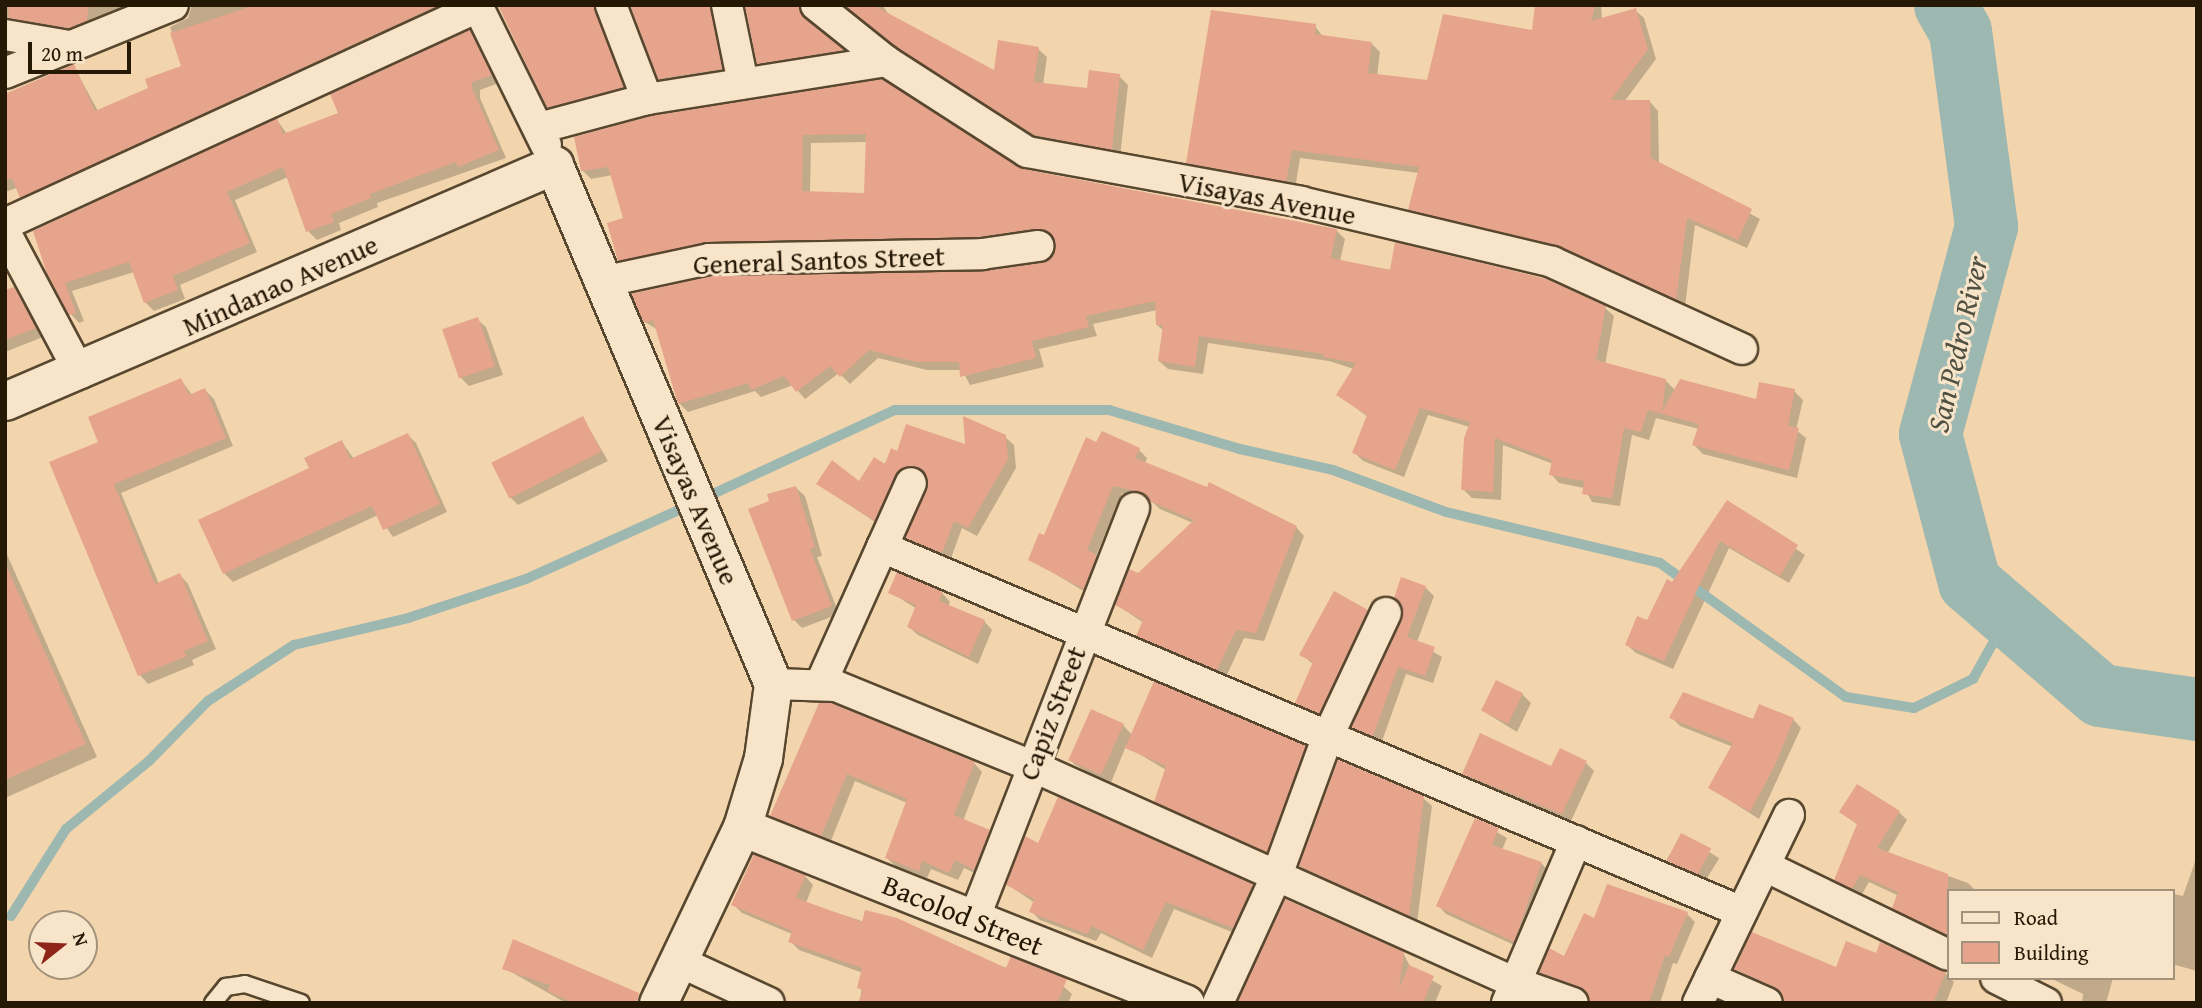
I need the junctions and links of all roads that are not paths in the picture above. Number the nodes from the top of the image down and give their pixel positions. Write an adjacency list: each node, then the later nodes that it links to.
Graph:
1 (173, 5): 7 (street)
2 (611, 5): 11 (street)
3 (727, 5): 10 (street)
4 (816, 5): 8 (street, Visayas Avenue)
5 (478, 6): 12 (street, Visayas Avenue); 14 (street)
6 (5, 35): 7 (street)
7 (69, 46): 9 (street)
8 (886, 61): 10 (street); 18 (street, Visayas Avenue)
9 (5, 73)
10 (743, 83): 11 (street)
11 (646, 99): 12 (street)
12 (539, 128): 13 (street, Visayas Avenue)
13 (554, 165): 17 (street, Visayas Avenue); 19 (street, Mindanao Avenue)
14 (5, 224)
15 (5, 232): 19 (street)
16 (1038, 246): 17 (street, General Santos Street)
17 (602, 282): 27 (street, Visayas Avenue)
18 (1742, 349)
19 (80, 373): 20 (street, Mindanao Avenue)
20 (5, 401)
21 (911, 483): 23 (street)
22 (1134, 508): 25 (street, Capiz Street)
23 (882, 547): 25 (street); 26 (street)
24 (1386, 613): 28 (street)
25 (1082, 632): 28 (street); 29 (street, Capiz Street)
26 (821, 683): 27 (street); 29 (street)
27 (773, 684): 31 (street)
28 (1328, 736): 32 (street); 34 (street)
29 (1031, 766): 34 (street); 36 (street, Capiz Street)
30 (1789, 815): 33 (street)
31 (742, 827): 36 (street, Bacolod Street); 38 (street)
32 (1576, 841): 35 (street); 41 (street)
33 (1765, 866): 35 (street); 37 (street)
34 (1277, 875): 41 (street); 47 (street)
35 (1742, 912): 40 (street)
36 (974, 919): 46 (street, Bacolod Street)
37 (1946, 954)
38 (678, 961): 44 (street); 45 (street)
39 (2000, 980): 50 (street)
40 (1704, 991): 49 (street)
41 (1511, 993): 48 (street)
42 (213, 1003): 43 (lane)
43 (301, 1003)
44 (658, 1003)
45 (769, 1003)
46 (1185, 1003)
47 (1218, 1003)
48 (1573, 1003)
49 (1766, 1003)
50 (2046, 1003)

